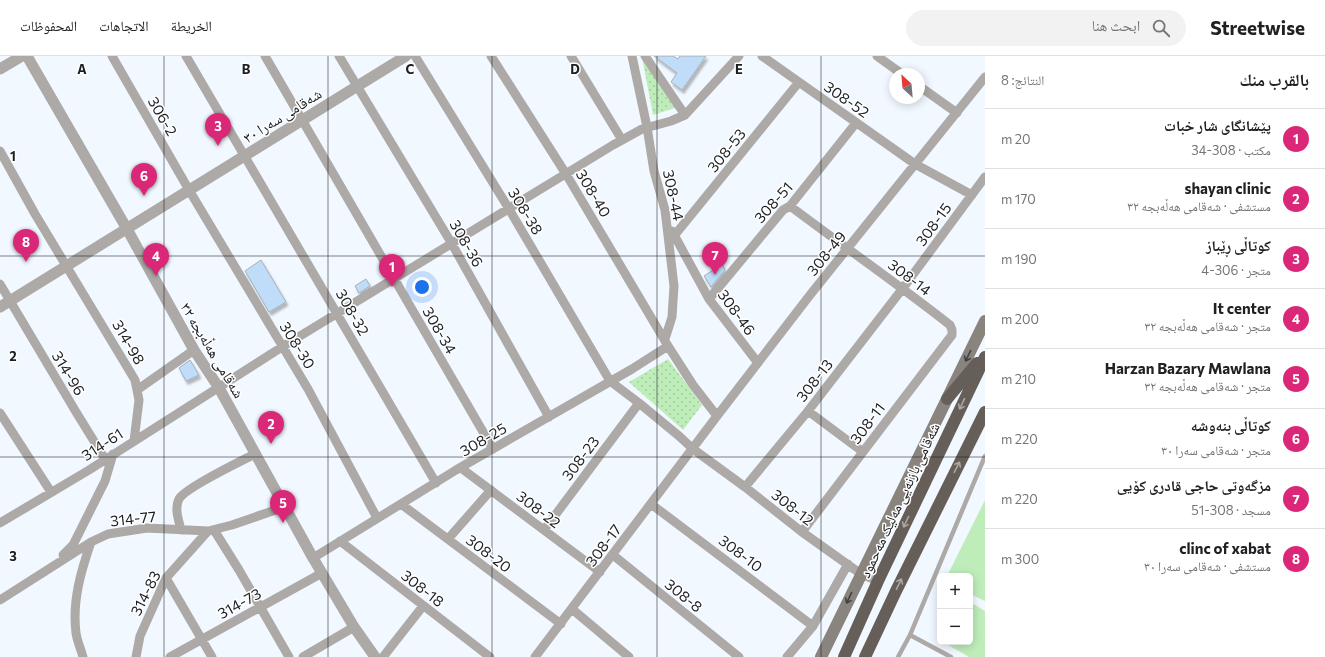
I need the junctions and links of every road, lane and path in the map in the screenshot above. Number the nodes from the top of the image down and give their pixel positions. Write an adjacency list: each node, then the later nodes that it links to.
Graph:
1 (22, 56): 17 (street)
2 (27, 56): 38 (street, شەقامی هەڵەبجە ٣٢)
3 (112, 56): 33 (street, 306-2)
4 (186, 56): 29 (street, 308-32)
5 (265, 56): 24 (street, 308-34)
6 (339, 56): 20 (street, 308-36)
7 (406, 56): 20 (street, شەقامی سەرا ٣٠)
8 (415, 56): 36 (street, 308-38)
9 (491, 56): 31 (street, 308-40)
10 (571, 56): 27 (street)
11 (632, 56): 26 (street, 308-44)
12 (645, 56): 23 (street)
13 (739, 56): 23 (street)
14 (762, 56): 19 (street, 308-52)
15 (877, 56): 16 (street)
16 (894, 68)
17 (0, 69)
18 (985, 77): 22 (street, 308-49)
19 (799, 82): 25 (street, 308-52); 39 (street, 308-53)
20 (357, 86): 24 (street, شەقامی سەرا ٣٠); 40 (street, 308-36)
21 (925, 90): 22 (street)
22 (957, 113): 30 (street, 308-49)
23 (685, 115): 26 (street, 314-61)
24 (302, 120): 29 (street, شەقامی سەرا ٣٠); 43 (street, 308-34)
25 (856, 123): 30 (street, 308-52); 35 (street, 308-51)
26 (647, 127): 27 (street, 314-61); 37 (street, 308-44)
27 (622, 140): 31 (street, 314-61)
28 (0, 151): 42 (street, 314-98)
29 (244, 156): 33 (street, شەقامی سەرا ٣٠); 49 (street, 308-32)
30 (915, 164): 34 (street, 308-52); 41 (street, 308-49)
31 (566, 174): 36 (street, 314-61); 52 (street, 308-40)
32 (985, 177): 34 (street, 308-15)
33 (189, 190): 38 (street, شەقامی سەرا ٣٠); 53 (street, 308-30)
34 (972, 195): 45 (street, 308-15)
35 (790, 206): 41 (street, 308-14); 46 (street, 308-51)
36 (509, 209): 40 (street, 314-61); 58 (street, 308-38)
37 (665, 210): 39 (street, 308-46); 52 (street, 308-44)
38 (127, 229): 42 (street, شەقامی سەرا ٣٠); 54 (street, شەقامی هەڵەبجە ٣٢)
39 (674, 236): 46 (street, 308-46)
40 (452, 244): 43 (street, 314-61); 67 (street, 308-36)
41 (847, 249): 45 (street, 308-14); 57 (street, 308-49)
42 (67, 266): 47 (street, شەقامی سەرا ٣٠); 60 (street, 314-98)
43 (395, 280): 49 (street, 314-61); 69 (street, 308-34)
44 (0, 284): 47 (street, 314-96)
45 (903, 288): 51 (street, 308-14); 63 (street, 308-13)
46 (709, 299): 57 (street, 308-46)
47 (10, 301): 48 (street, شەقامی سەرا ٣٠); 74 (street, 314-96)
48 (0, 307)
49 (338, 314): 53 (street, 314-61); 76 (street, 308-32)
50 (985, 321): 61 (main road, one-way to 61)
51 (952, 330): 71 (street, 308-11)
52 (667, 343): 58 (street, 308-25); 66 (street, 308-40)
53 (282, 347): 59 (street, 314-61); 83 (street, 308-30)
54 (194, 350): 59 (street, شەقامی هەڵەبجە ٣٢); 60 (street)
55 (985, 353): 61 (highway)
56 (985, 357): 100 (highway, شەقامی بازنەیی مەلیک مەحمود, one-way to 100)
57 (758, 363): 66 (street, 308-49)
58 (610, 381): 62 (street, 308-12); 67 (street, 308-25)
59 (219, 388): 68 (street, 314-61); 72 (street, شەقامی هەڵەبجە ٣٢)
60 (137, 390): 68 (street, 314-98)
61 (947, 399): 98 (main road)
62 (639, 403): 70 (street, 308-12); 86 (street, 308-23)
63 (808, 411): 71 (street); 77 (street, 308-13)
64 (985, 412): 125 (highway, one-way to 64)
65 (0, 413): 79 (street)
66 (717, 416): 70 (street, 308-49)
67 (549, 417): 69 (street, 308-25)
68 (134, 441): 74 (street, 314-61)
69 (493, 449): 75 (street, 308-25)
70 (692, 449): 77 (street, 308-12); 81 (street, 308-17)
71 (863, 452): 88 (street, 308-11)
72 (255, 454): 82 (street, شەقامی هەڵەبجە ٣٢); 85 (street)
73 (985, 456): 108 (lane)
74 (109, 457): 79 (street, 314-61); 95 (street)
75 (461, 468): 76 (street, 308-25); 78 (street, 308-22)
76 (436, 482): 80 (street, 308-25)
77 (745, 487): 88 (street, 308-12)
78 (491, 490): 86 (street, 308-22); 89 (street)
79 (52, 492): 84 (street, 314-61)
80 (401, 504): 83 (street, 308-25); 89 (street, 308-20)
81 (652, 504): 92 (street, 308-17); 106 (street, 308-10)
82 (284, 507): 87 (street, 314-77); 93 (street, شەقامی هەڵەبجە ٣٢)
83 (377, 518): 90 (street, 308-25)
84 (0, 523)
85 (181, 530): 87 (street, 314-77); 91 (street, 314-77)
86 (544, 530): 96 (street, 308-22)
87 (211, 531): 99 (street, 314-83); 102 (street)
88 (802, 532): 94 (street, 308-12)
89 (448, 539): 105 (street, 308-20)
90 (340, 541): 93 (street, 308-25); 103 (street, 308-18)
91 (91, 542): 95 (street, 314-77); 111 (street)
92 (613, 555): 96 (street, 308-17); 121 (street, 308-8)
93 (313, 558): 97 (street, شەقامی هەڵەبجە ٣٢)
94 (848, 564): 98 (street, 308-12); 106 (street)
95 (49, 568): 101 (street, 314-77)
96 (600, 572): 104 (street, 308-17)
97 (322, 573): 102 (street, 314-73); 107 (street, شەقامی هەڵەبجە ٣٢)
98 (861, 574): 100 (street, 308-12); 123 (main road, one-way to 123)
99 (166, 578): 109 (street); 112 (street, 314-83)
100 (878, 581): 124 (highway, شەقامی بازنەیی مەلیک مەحمود)
101 (0, 600)
102 (260, 606): 109 (street, 314-73); 115 (street)
103 (423, 606): 118 (street); 119 (street, 308-18)
104 (572, 610): 105 (street, 308-17); 110 (street)
105 (561, 624): 120 (street, 308-17)
106 (813, 626): 122 (street)
107 (354, 627): 116 (street); 117 (street, شەقامی هەڵەبجە ٣٢)
108 (910, 635): 126 (lane); 127 (lane)
109 (202, 639): 113 (street, 314-73); 114 (street)
110 (626, 656)
111 (83, 657)
112 (136, 657)
113 (170, 657)
114 (212, 657)
115 (289, 657)
116 (303, 657)
117 (375, 657)
118 (383, 657)
119 (490, 657)
120 (535, 657)
121 (739, 657)
122 (787, 657)
123 (821, 657)
124 (844, 657)
125 (865, 657)
126 (898, 657)
127 (951, 657)

